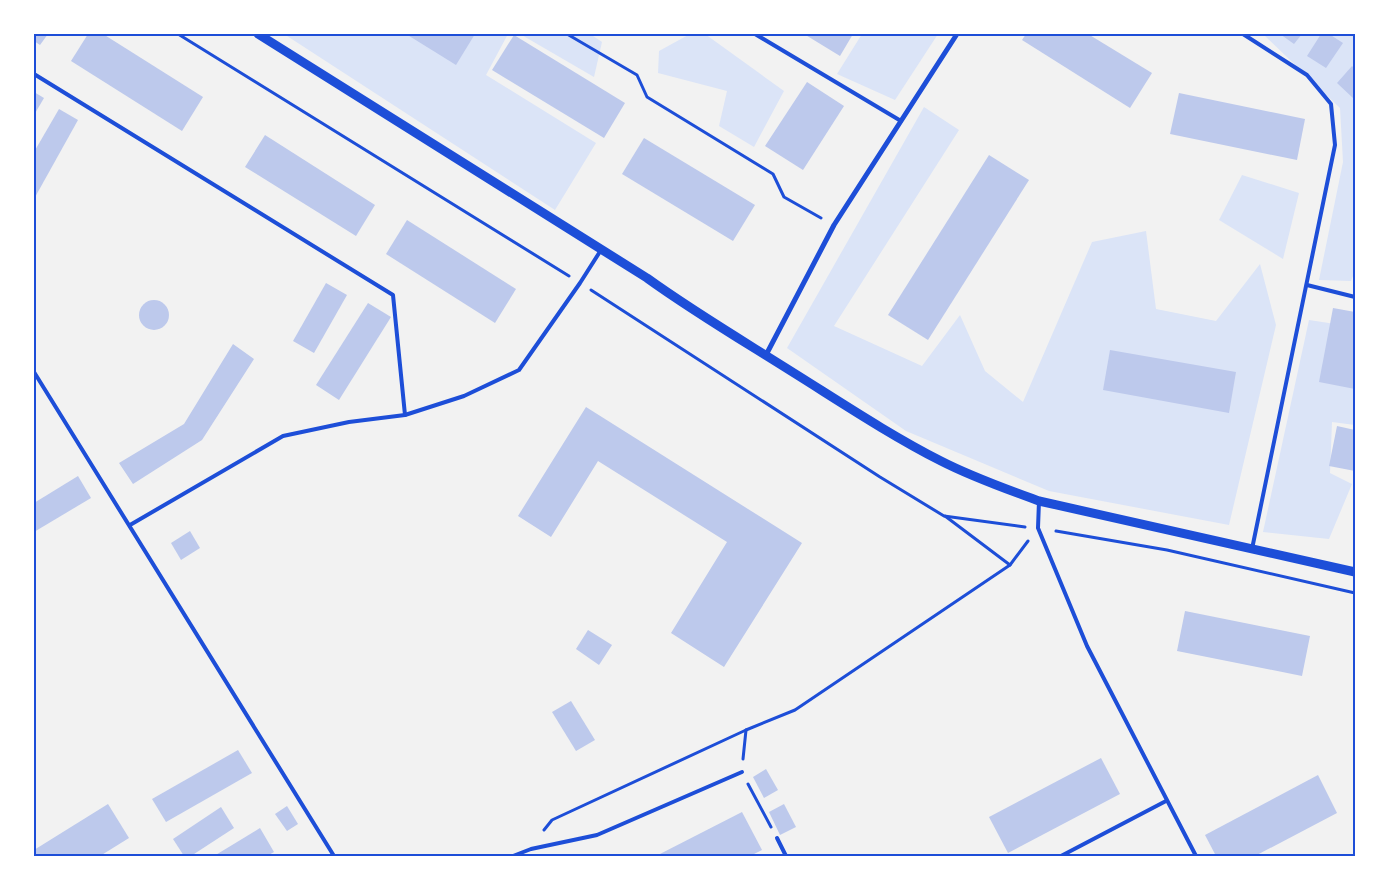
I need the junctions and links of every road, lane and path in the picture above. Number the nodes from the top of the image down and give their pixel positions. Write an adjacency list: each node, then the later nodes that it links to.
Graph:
1 (258, 34): 9 (street)
2 (567, 34): 8 (path)
3 (755, 34): 7 (lane)
4 (957, 34): 7 (street)
5 (1243, 34): 10 (lane)
6 (34, 74): 14 (lane)
7 (901, 121): 8 (street)
8 (834, 226): 12 (street)
9 (601, 250): 12 (street); 14 (lane)
10 (1307, 285): 11 (lane); 19 (lane)
11 (1355, 297)
12 (766, 355): 15 (street)
13 (34, 372): 17 (lane)
14 (405, 415): 17 (lane)
15 (1039, 501): 18 (lane); 19 (street)
16 (944, 516): 20 (path)
17 (130, 525): 27 (lane)
18 (1038, 528): 20 (path); 24 (lane)
19 (1252, 549): 21 (street)
20 (1010, 565): 22 (path)
21 (1355, 572)
22 (746, 730): 23 (path); 26 (path)
23 (742, 772): 25 (path); 26 (lane)
24 (1166, 801): 30 (lane); 31 (lane)
25 (777, 838): 29 (lane)
26 (531, 849): 28 (lane)
27 (334, 856)
28 (513, 856)
29 (786, 856)
30 (1061, 856)
31 (1196, 856)

